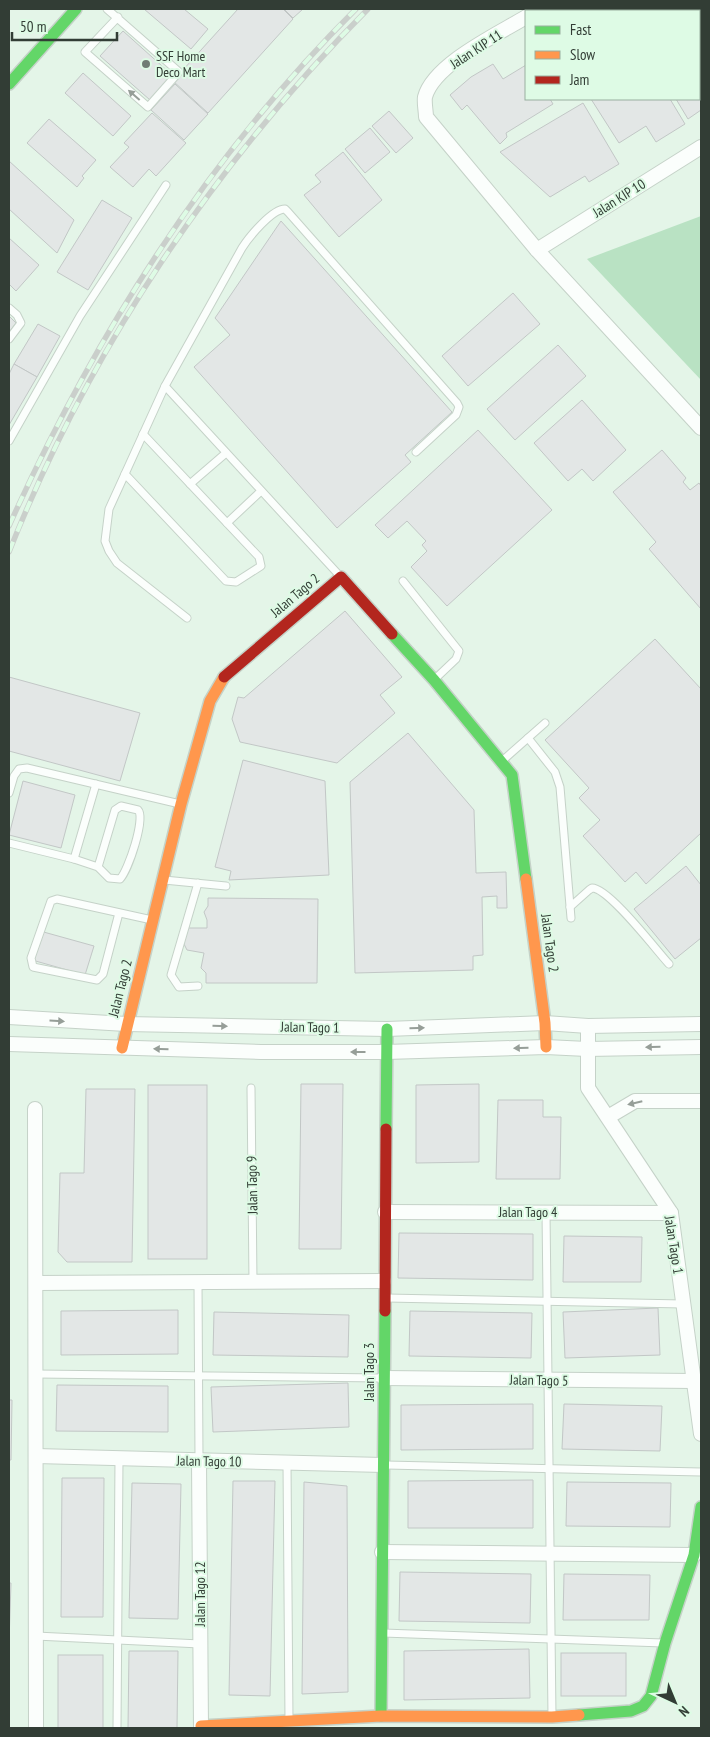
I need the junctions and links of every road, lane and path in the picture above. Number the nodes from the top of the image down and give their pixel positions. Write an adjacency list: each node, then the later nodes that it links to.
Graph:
1 (76, 9): 5 (street)
2 (107, 9): 3 (lane)
3 (118, 18): 3 (lane, one-way to 3)
4 (525, 18): 8 (street, Jalan KIP 11)
5 (9, 84)
6 (701, 146): 8 (street, Jalan KIP 10)
7 (166, 185): 14 (lane)
8 (537, 250): 12 (street)
9 (9, 308): 10 (lane)
10 (9, 339)
11 (165, 386): 13 (lane); 15 (lane); 16 (lane)
12 (701, 428)
13 (143, 434): 17 (lane); 18 (lane)
14 (9, 441)
15 (416, 452)
16 (226, 453): 18 (lane); 19 (lane)
17 (125, 474): 20 (lane); 23 (lane)
18 (190, 484): 20 (lane)
19 (261, 491): 20 (lane); 21 (lane)
20 (227, 523)
21 (340, 577): 24 (street, Jalan Tago 2); 30 (street, Jalan Tago 2)
22 (403, 581): 24 (lane)
23 (187, 618)
24 (434, 680): 27 (street, Jalan Tago 2)
25 (545, 723): 26 (lane)
26 (528, 738): 27 (lane); 37 (lane)
27 (502, 762): 44 (street, Jalan Tago 2)
28 (96, 784): 29 (lane); 30 (lane); 32 (lane)
29 (9, 793)
30 (180, 804): 34 (street, Jalan Tago 2)
31 (9, 843): 32 (lane)
32 (74, 859): 33 (lane)
33 (98, 867): 33 (lane)
34 (162, 880): 35 (lane); 40 (street, Jalan Tago 2)
35 (198, 883): 36 (lane); 42 (lane)
36 (226, 886)
37 (570, 907): 39 (lane); 41 (lane)
38 (119, 912): 38 (lane); 40 (lane)
39 (571, 918)
40 (152, 920): 45 (street, Jalan Tago 2)
41 (669, 964)
42 (198, 986)
43 (9, 1017): 45 (street, Jalan Tago 1, one-way to 45)
44 (545, 1023): 47 (street, Jalan Tago 1); 48 (street, Jalan Tago 1, one-way to 44); 50 (street, Jalan Tago 2)
45 (126, 1024): 48 (street, Jalan Tago 1, one-way to 48); 52 (street, Jalan Tago 2)
46 (701, 1024): 47 (street)
47 (588, 1026): 53 (street, Jalan Tago 1)
48 (387, 1029): 54 (street, Jalan Tago 3)
49 (9, 1044): 52 (street, Jalan Tago 1)
50 (546, 1047): 53 (street, Jalan Tago 1); 54 (street, Jalan Tago 1, one-way to 54)
51 (701, 1047): 53 (street, one-way to 53)
52 (122, 1048): 54 (street, Jalan Tago 1, one-way to 52)
53 (587, 1049): 58 (street, Jalan Tago 1)
54 (386, 1052): 59 (street, Jalan Tago 3)
55 (251, 1088): 64 (lane, Jalan Tago 9)
56 (701, 1101): 58 (street, one-way to 58)
57 (35, 1109): 65 (street)
58 (608, 1117): 61 (street, Jalan Tago 1)
59 (385, 1212): 60 (street, Jalan Tago 4); 62 (street, Jalan Tago 3)
60 (546, 1212): 61 (street, Jalan Tago 4); 67 (lane)
61 (671, 1213): 68 (street, Jalan Tago 1)
62 (384, 1281): 64 (street); 66 (street, Jalan Tago 3)
63 (198, 1282): 64 (street); 65 (street); 70 (lane)
64 (254, 1282)
65 (36, 1283): 69 (street)
66 (384, 1298): 67 (lane); 71 (street, Jalan Tago 3)
67 (547, 1301): 68 (lane); 72 (lane)
68 (683, 1304): 73 (street, Jalan Tago 1)
69 (36, 1374): 70 (lane); 75 (street)
70 (198, 1376): 71 (lane); 77 (lane)
71 (384, 1378): 72 (street, Jalan Tago 5); 79 (street, Jalan Tago 3)
72 (548, 1380): 73 (street, Jalan Tago 5); 80 (lane)
73 (694, 1381): 74 (street, Jalan Tago 1)
74 (701, 1434)
75 (36, 1456): 76 (street, Jalan Tago 10); 87 (street)
76 (119, 1458): 77 (street, Jalan Tago 10); 89 (lane)
77 (199, 1460): 78 (street, Jalan Tago 10); 91 (street, Jalan Tago 12)
78 (288, 1462): 79 (street, Jalan Tago 10); 94 (lane)
79 (383, 1465): 80 (lane); 83 (street, Jalan Tago 3)
80 (549, 1469): 81 (lane); 84 (lane)
81 (701, 1472)
82 (701, 1507): 85 (street)
83 (382, 1552): 84 (street); 86 (street, Jalan Tago 3)
84 (550, 1554): 85 (street); 88 (lane)
85 (694, 1554): 90 (street)
86 (381, 1633): 88 (lane); 92 (street, Jalan Tago 3)
87 (36, 1636): 89 (lane); 96 (street)
88 (551, 1639): 90 (lane); 93 (lane)
89 (118, 1640): 91 (lane); 97 (lane)
90 (665, 1643): 93 (street)
91 (200, 1644): 95 (street, Jalan Tago 12)
92 (380, 1716): 93 (street); 94 (street)
93 (552, 1717)
94 (289, 1721): 95 (street)
95 (201, 1727)
96 (36, 1728)
97 (117, 1728)

